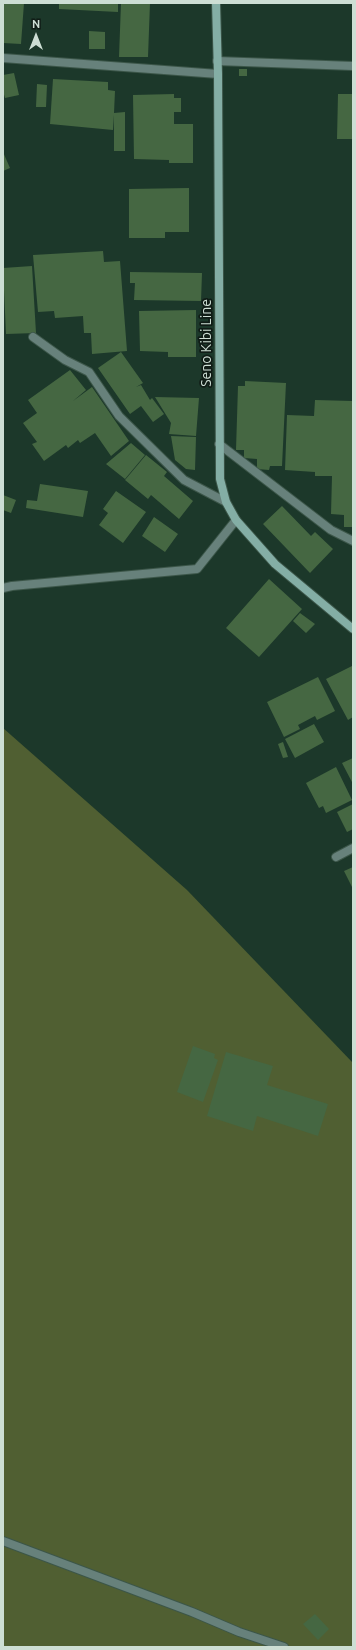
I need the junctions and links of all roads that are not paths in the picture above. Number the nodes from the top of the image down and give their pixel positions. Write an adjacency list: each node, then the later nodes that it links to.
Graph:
1 (216, 3): 3 (main road, Seno Kibi Line)
2 (3, 58): 5 (street)
3 (217, 61): 4 (street); 5 (main road, Seno Kibi Line)
4 (353, 66)
5 (218, 74): 7 (main road, Seno Kibi Line)
6 (33, 337): 8 (street)
7 (219, 444): 8 (main road, Seno Kibi Line); 10 (street)
8 (226, 502): 9 (main road, Seno Kibi Line)
9 (236, 520): 11 (street); 12 (main road, Seno Kibi Line)
10 (353, 541)
11 (3, 588)
12 (353, 629)
13 (353, 848): 14 (street)
14 (336, 857)
15 (3, 1541): 16 (street)
16 (284, 1647)

